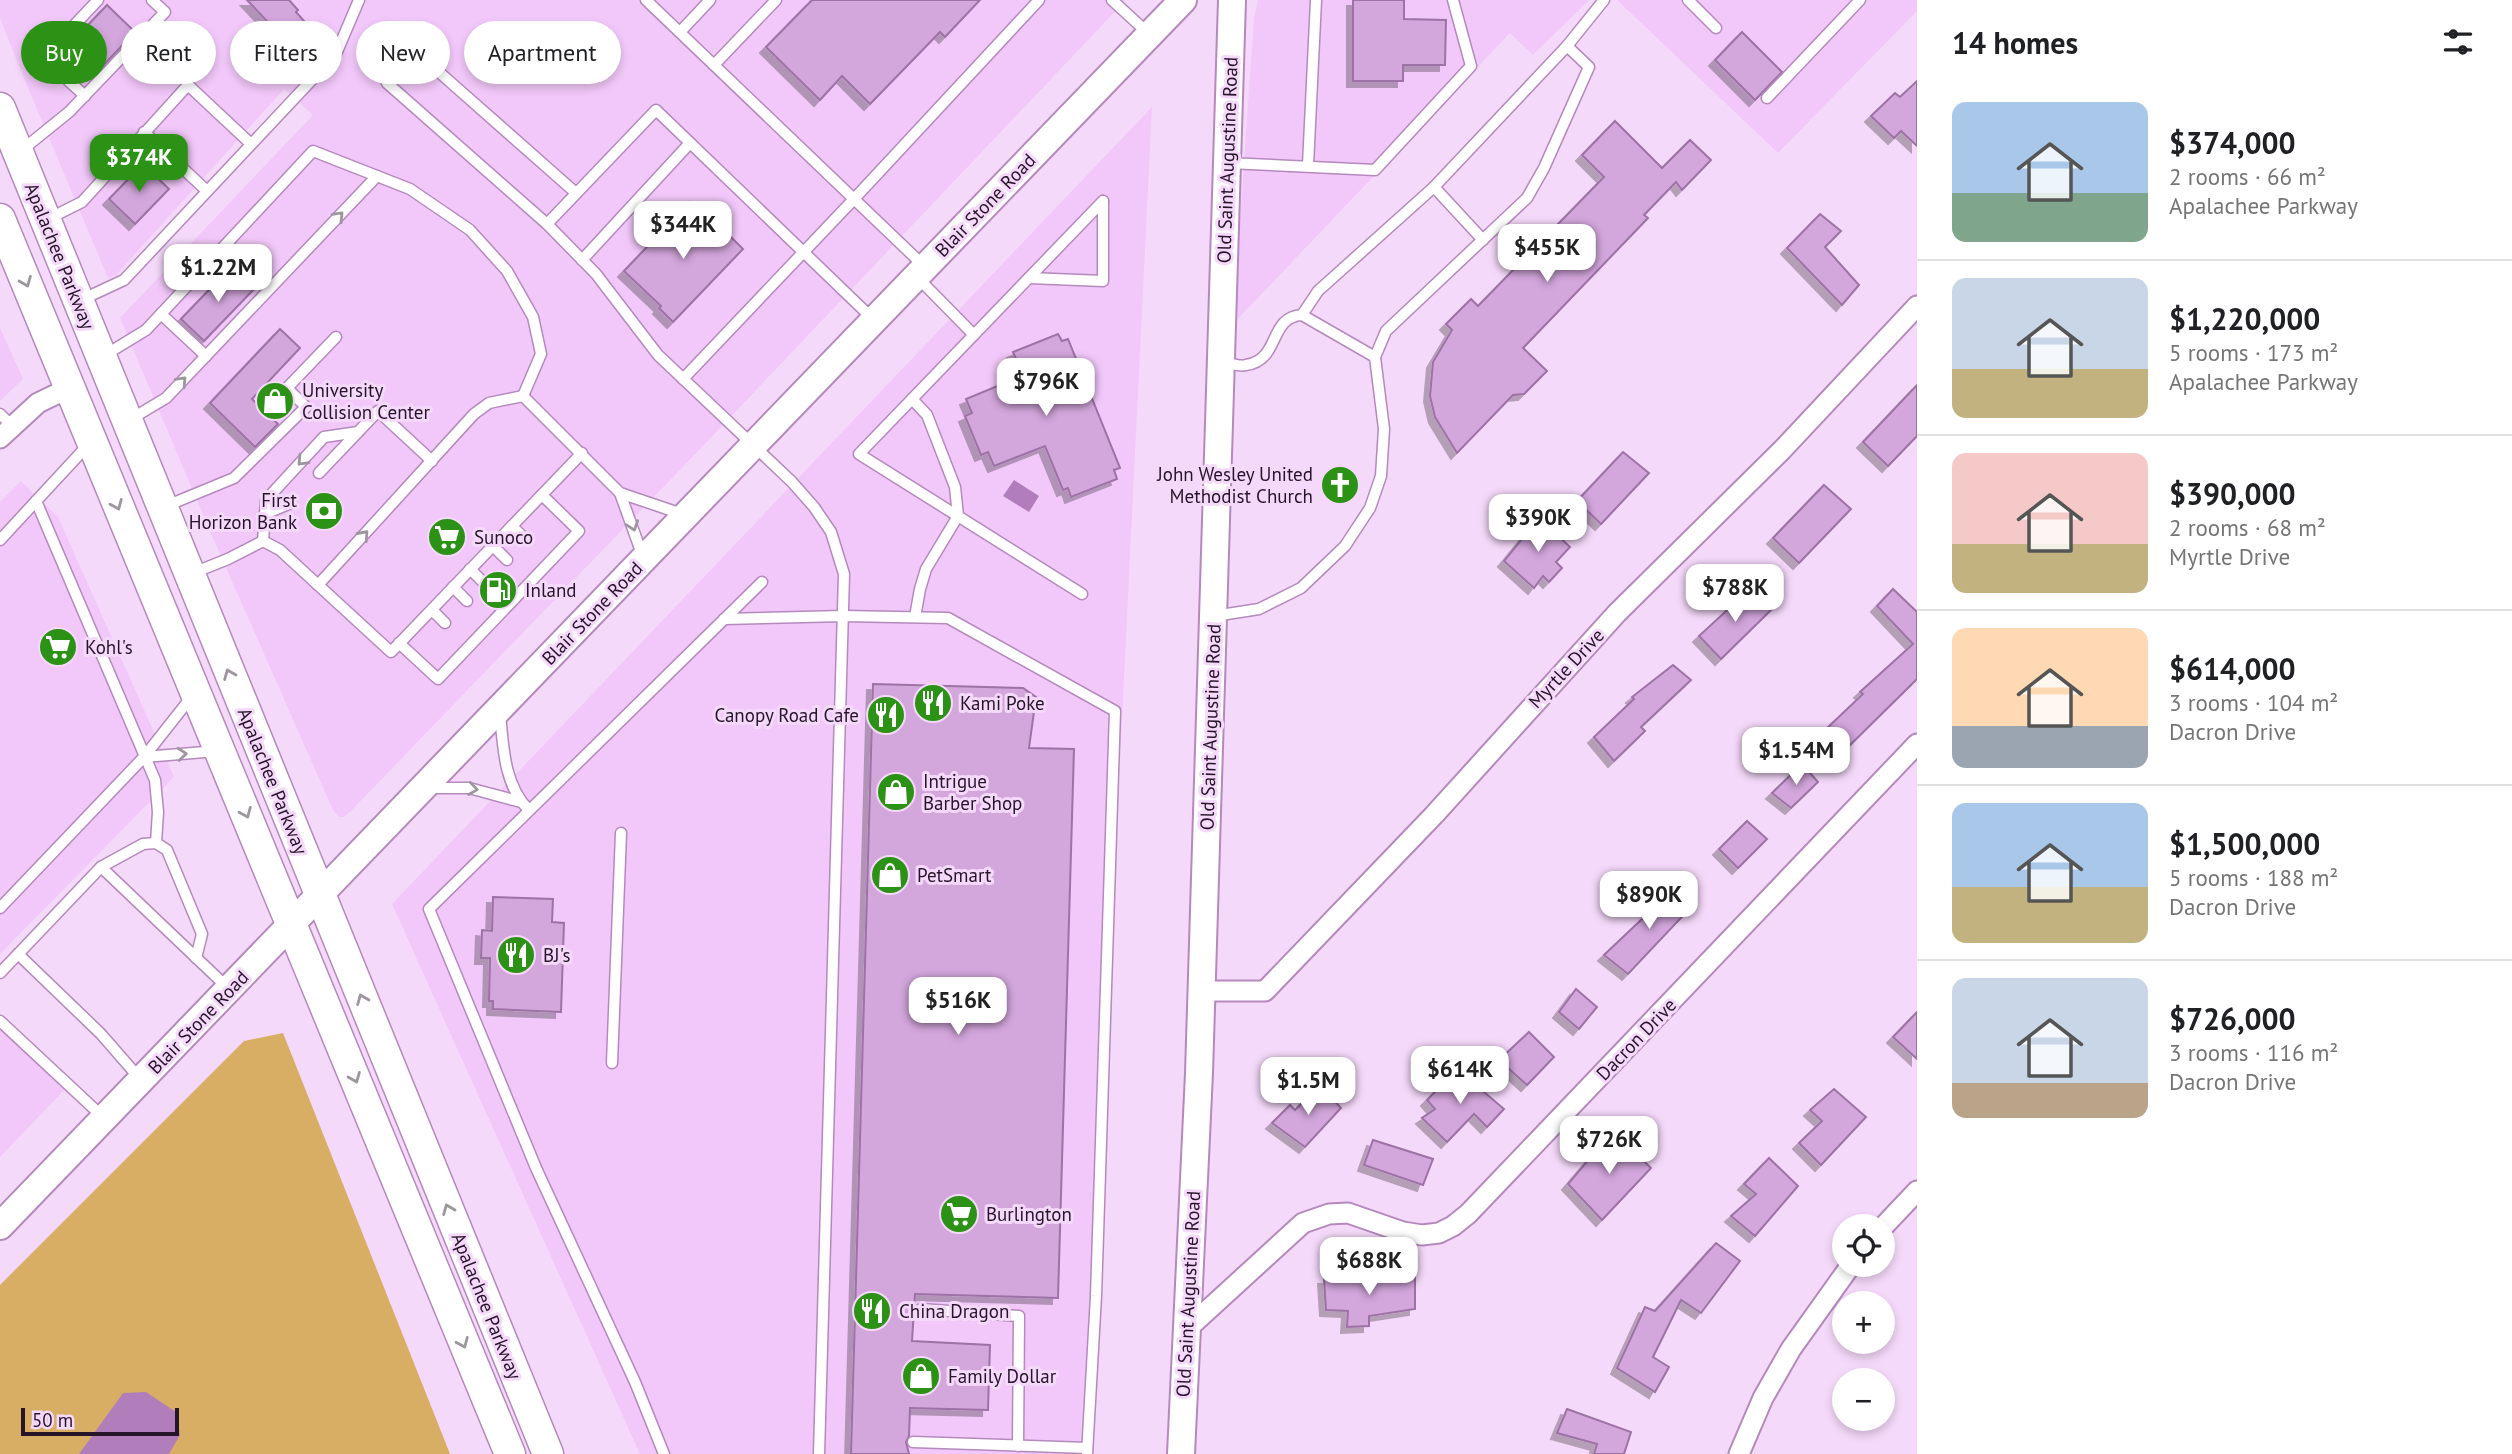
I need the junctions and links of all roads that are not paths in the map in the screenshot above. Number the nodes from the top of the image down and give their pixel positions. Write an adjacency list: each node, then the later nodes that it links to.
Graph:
1 (98, 0): 21 (lane)
2 (152, 0): 21 (lane)
3 (359, 0): 26 (lane)
4 (646, 0): 17 (lane)
5 (710, 0): 17 (lane)
6 (776, 0): 20 (lane)
7 (1039, 0): 34 (lane)
8 (1112, 0): 18 (lane)
9 (1182, 0): 18 (main road, Blair Stone Road)
10 (1232, 0): 28 (main road, Old Saint Augustine Road)
11 (1316, 0): 29 (lane)
12 (1453, 0): 29 (lane)
13 (1604, 0): 19 (lane)
14 (1688, 0): 16 (lane)
15 (1860, 0): 22 (lane)
16 (1716, 28)
17 (680, 32): 20 (lane)
18 (1149, 34): 41 (main road, Blair Stone Road)
19 (1567, 46): 31 (lane); 38 (lane)
20 (714, 65): 34 (lane)
21 (85, 96): 27 (lane)
22 (1767, 98)
23 (0, 108): 27 (main road, Apalachee Parkway)
24 (144, 132): 26 (lane); 32 (lane); 35 (lane)
25 (690, 143): 33 (lane); 39 (lane); 40 (lane)
26 (251, 144): 32 (lane)
27 (10, 157): 35 (main road, Apalachee Parkway)
28 (1227, 163): 29 (lane); 53 (main road, Old Saint Augustine Road)
29 (1308, 166)
30 (377, 176): 45 (lane); 50 (lane, one-way to 30); 56 (lane)
31 (1434, 187): 38 (lane); 46 (lane)
32 (207, 191): 43 (lane)
33 (576, 193): 36 (lane); 36 (lane)
34 (855, 199): 39 (lane); 41 (lane)
35 (46, 220): 43 (main road, Apalachee Parkway)
36 (547, 224): 40 (lane)
37 (3, 234): 55 (main road, Apalachee Parkway, one-way to 55)
38 (1483, 240): 52 (lane)
39 (804, 252): 47 (lane); 54 (lane)
40 (582, 260): 54 (lane)
41 (921, 272): 47 (main road, Blair Stone Road); 48 (lane)
42 (1029, 278): 42 (lane); 48 (lane)
43 (79, 301): 51 (main road, Apalachee Parkway)
44 (1917, 306): 114 (street, Myrtle Drive)
45 (160, 314): 50 (lane); 51 (lane)
46 (1302, 314): 52 (lane); 53 (lane)
47 (874, 320): 62 (main road, Blair Stone Road)
48 (974, 335): 57 (lane)
49 (337, 337): 70 (lane)
50 (206, 356): 58 (lane, one-way to 50)
51 (101, 357): 58 (main road, Apalachee Parkway)
52 (1375, 357): 91 (lane)
53 (1221, 362): 91 (main road, Old Saint Augustine Road)
54 (683, 379): 62 (lane)
55 (69, 388): 59 (street); 61 (main road, Apalachee Parkway)
56 (523, 396): 63 (lane); 64 (lane)
57 (912, 399): 73 (lane); 73 (lane)
58 (127, 421): 70 (main road, Apalachee Parkway)
59 (4, 426)
60 (358, 432): 64 (lane); 65 (lane); 71 (lane, one-way to 71)
61 (91, 442): 68 (lane); 96 (main road, Apalachee Parkway, one-way to 96)
62 (754, 445): 72 (main road, Blair Stone Road); 90 (lane)
63 (582, 453): 66 (lane); 67 (lane)
64 (432, 461): 85 (lane, one-way to 64)
65 (319, 473)
66 (620, 493): 72 (lane); 80 (lane, one-way to 80)
67 (542, 495): 74 (lane); 95 (lane)
68 (36, 501): 76 (lane); 100 (lane)
69 (291, 503): 71 (lane)
70 (162, 508): 82 (main road, Apalachee Parkway)
71 (265, 514): 77 (lane)
72 (687, 516): 80 (main road, Blair Stone Road)
73 (958, 516): 87 (lane); 92 (lane)
74 (512, 526): 75 (lane); 78 (lane)
75 (525, 539)
76 (0, 540)
77 (262, 541): 82 (lane); 85 (lane)
78 (493, 546): 79 (lane); 81 (lane)
79 (507, 560)
80 (643, 560): 97 (main road, Blair Stone Road)
81 (471, 569): 84 (lane); 86 (lane)
82 (189, 575): 107 (main road, Apalachee Parkway, one-way to 82)
83 (762, 582): 93 (lane)
84 (484, 583)
85 (318, 585): 95 (lane)
86 (453, 587): 88 (lane); 89 (lane)
87 (1082, 594)
88 (467, 601)
89 (432, 610): 94 (lane); 95 (lane)
90 (843, 616): 92 (lane); 93 (lane); 131 (lane)
91 (1213, 616): 114 (main road, Old Saint Augustine Road)
92 (915, 617): 127 (lane)
93 (724, 620): 103 (lane)
94 (445, 623)
95 (400, 643)
96 (196, 692): 99 (main road, Apalachee Parkway); 100 (lane)
97 (500, 709): 101 (main road, Blair Stone Road); 102 (lane)
98 (1917, 744): 124 (street, Dacron Drive)
99 (219, 750): 100 (lane, one-way to 99); 109 (main road, Apalachee Parkway, one-way to 109)
100 (144, 757): 105 (lane); 108 (lane)
101 (423, 788): 102 (lane, one-way to 102); 107 (main road, Blair Stone Road)
102 (521, 802): 103 (lane)
103 (530, 810): 130 (lane)
104 (621, 833): 116 (lane)
105 (156, 843): 106 (lane); 111 (lane)
106 (101, 867): 110 (lane); 111 (lane)
107 (319, 896): 109 (main road, Blair Stone Road); 129 (main road, Apalachee Parkway, one-way to 107)
108 (0, 908)
109 (292, 924): 113 (main road, Blair Stone Road); 128 (main road, Apalachee Parkway, one-way to 128)
110 (18, 954): 112 (lane); 117 (lane)
111 (197, 958): 113 (lane)
112 (0, 973)
113 (229, 990): 117 (main road, Blair Stone Road)
114 (1202, 991): 124 (main road, Old Saint Augustine Road)
115 (0, 1021): 118 (lane)
116 (612, 1063)
117 (141, 1080): 118 (main road, Blair Stone Road)
118 (104, 1118): 121 (main road, Blair Stone Road)
119 (1917, 1191): 120 (street)
120 (1895, 1214)
121 (0, 1226)
122 (1842, 1277): 133 (street)
123 (921, 1308): 126 (lane)
124 (1186, 1330): 132 (main road, Old Saint Augustine Road)
125 (913, 1442): 126 (lane)
126 (1018, 1446): 127 (lane)
127 (1087, 1451)
128 (510, 1454)
129 (548, 1454)
130 (664, 1454)
131 (819, 1454)
132 (1181, 1454)
133 (1739, 1454)

